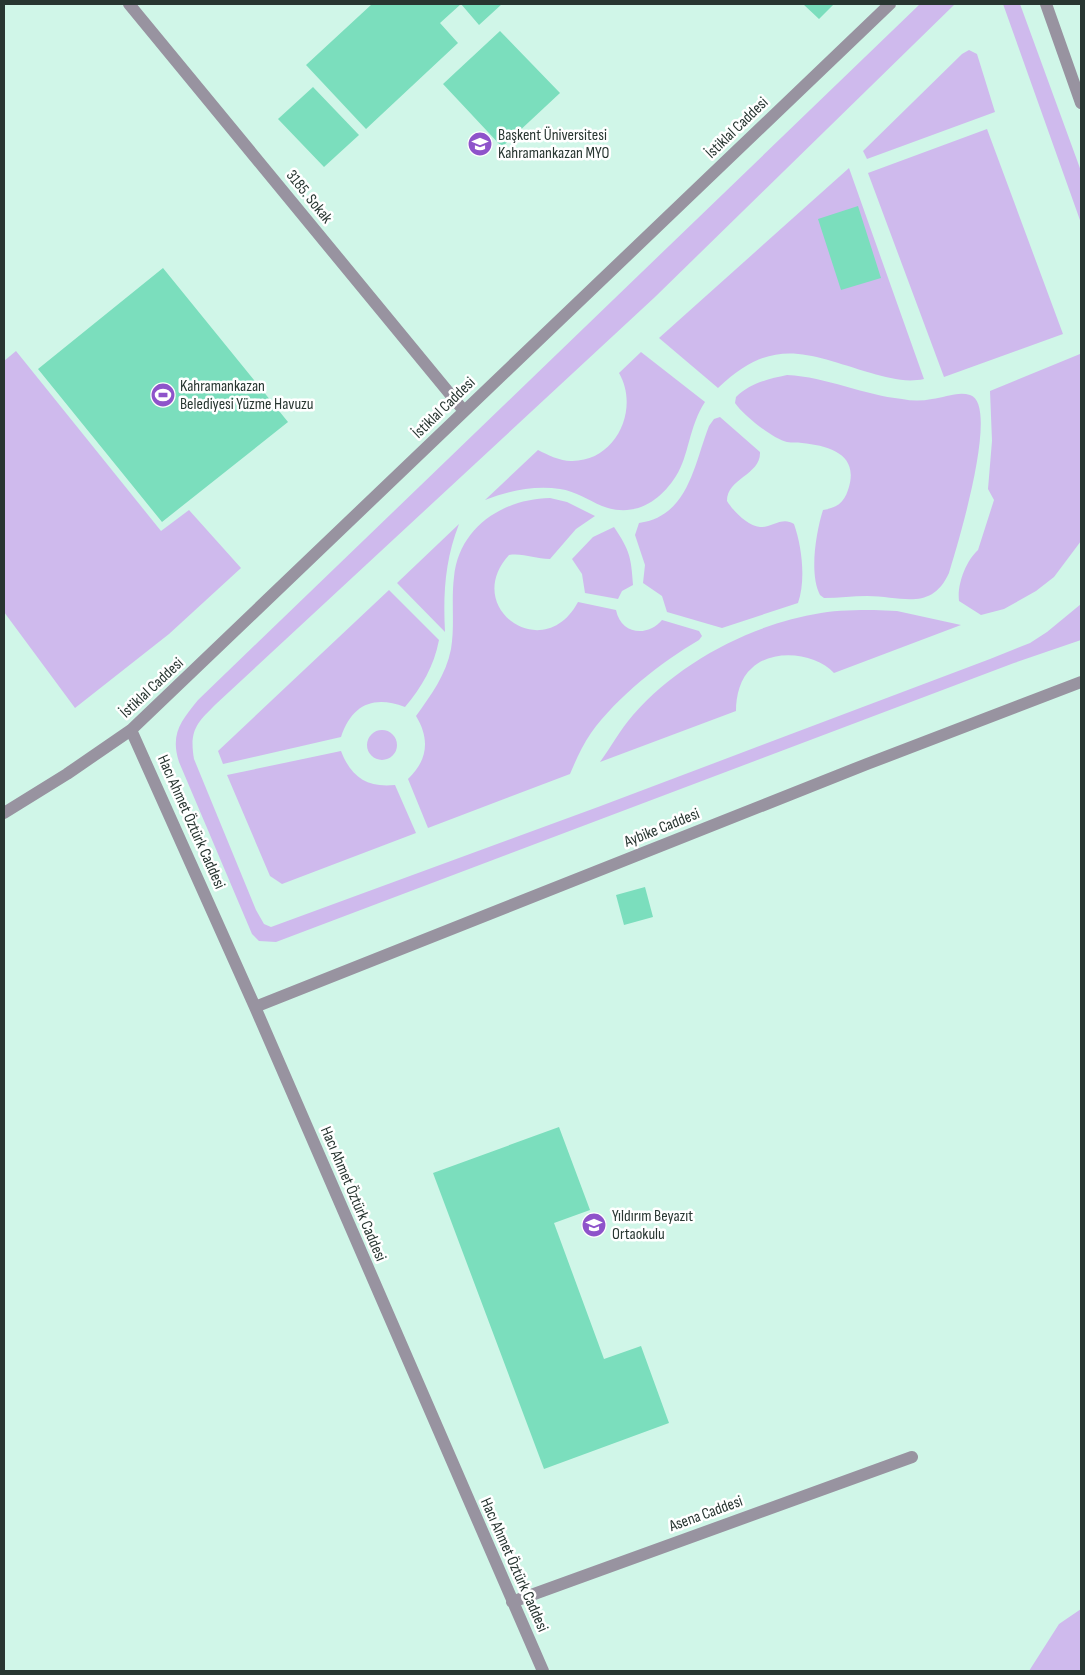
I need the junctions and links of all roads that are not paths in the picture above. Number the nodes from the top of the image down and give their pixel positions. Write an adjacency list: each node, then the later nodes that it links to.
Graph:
1 (129, 4): 5 (street, 3185. Sokak)
2 (890, 4): 5 (street, İstiklal Caddesi)
3 (1046, 4): 4 (street)
4 (1081, 103)
5 (464, 411): 7 (street, İstiklal Caddesi)
6 (1081, 682): 9 (street, Aybike Caddesi)
7 (132, 730): 8 (street, İstiklal Caddesi); 9 (street, Hacı Ahmet Öztürk Caddesi)
8 (4, 813)
9 (255, 1008): 11 (street, Hacı Ahmet Öztürk Caddesi)
10 (912, 1457): 11 (street, Asena Caddesi)
11 (512, 1602): 12 (street, Hacı Ahmet Öztürk Caddesi)
12 (543, 1671)

